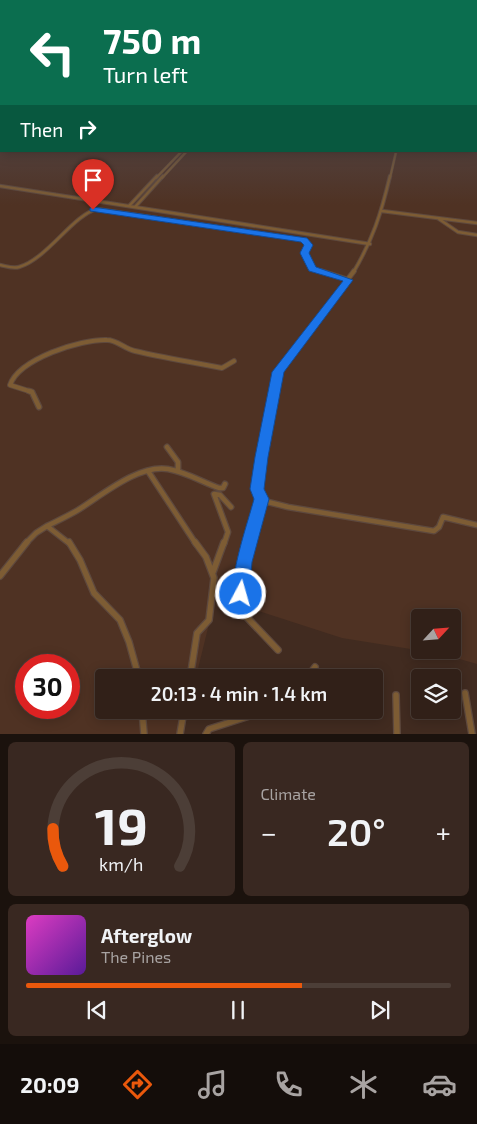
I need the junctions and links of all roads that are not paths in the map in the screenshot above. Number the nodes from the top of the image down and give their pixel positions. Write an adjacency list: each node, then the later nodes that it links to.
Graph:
1 (181, 152): 5 (street)
2 (186, 152): 6 (street)
3 (396, 152): 7 (street)
4 (0, 186): 5 (street)
5 (129, 206): 6 (street)
6 (134, 207): 11 (street)
7 (382, 211): 8 (street); 11 (street)
8 (439, 219): 9 (street); 10 (street)
9 (477, 223)
10 (477, 235)
11 (370, 244): 13 (street)
12 (0, 265): 13 (street)
13 (349, 280): 20 (street)
14 (234, 361): 15 (street)
15 (39, 406)
16 (167, 447): 18 (street)
17 (148, 470): 18 (street); 22 (street); 24 (street)
18 (178, 472): 19 (street)
19 (225, 484)
20 (262, 499): 23 (street); 26 (street)
21 (232, 506): 24 (street)
22 (47, 526): 25 (street); 27 (street)
23 (477, 526)
24 (213, 572): 28 (street)
25 (0, 576)
26 (278, 650)
27 (136, 669)
28 (191, 669)
29 (465, 693): 38 (street)
30 (396, 695): 37 (street)
31 (143, 719): 34 (street)
32 (182, 719): 35 (street)
33 (240, 719): 36 (street)
34 (144, 734)
35 (180, 734)
36 (206, 734)
37 (397, 734)
38 (472, 734)

